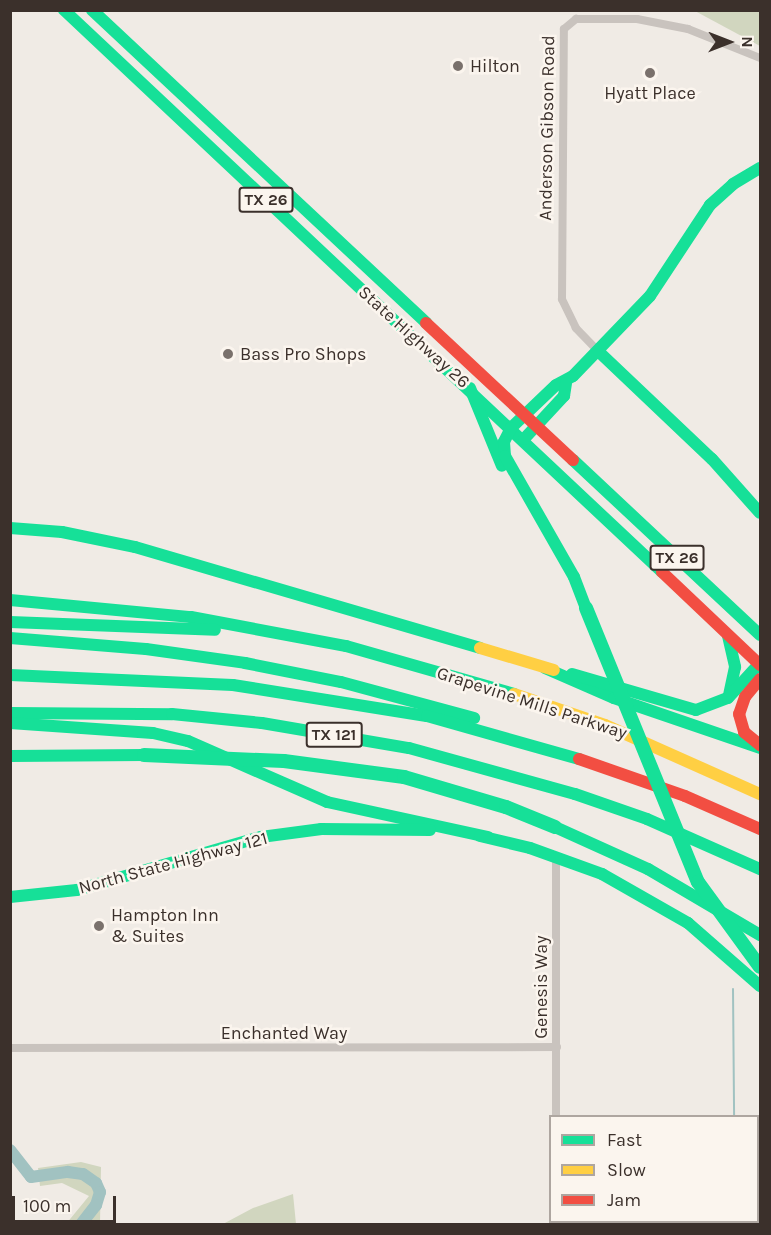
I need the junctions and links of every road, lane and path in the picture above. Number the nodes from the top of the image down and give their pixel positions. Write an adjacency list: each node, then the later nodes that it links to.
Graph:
1 (64, 10): 5 (main road, State Highway 26 / TX 26)
2 (92, 10): 4 (main road, State Highway 26 / TX 26)
3 (760, 58): 10 (street, Anderson Gibson Road)
4 (168, 82): 5 (main road); 8 (main road, State Highway 26 / TX 26)
5 (156, 96): 7 (main road, State Highway 26 / TX 26)
6 (760, 168): 10 (main road)
7 (303, 233): 8 (main road); 9 (main road, State Highway 26 / TX 26)
8 (409, 307): 11 (main road, State Highway 26 / TX 26)
9 (402, 327): 11 (main road); 13 (main road, State Highway 26 / TX 26)
10 (598, 351): 12 (main road); 19 (main road)
11 (465, 359): 14 (main road, State Highway 26 / TX 26)
12 (566, 383): 14 (main road); 15 (main road)
13 (470, 388): 16 (main road, State Highway 26 / TX 26); 18 (main road)
14 (525, 415): 15 (main road, State Highway 26 / TX 26); 16 (main road)
15 (536, 426): 17 (main road); 24 (main road, State Highway 26 / TX 26)
16 (511, 428): 17 (main road, State Highway 26 / TX 26); 18 (main road)
17 (524, 439): 23 (main road, State Highway 26 / TX 26)
18 (536, 513): 46 (main road, bridge)
19 (760, 513)
20 (12, 527): 28 (main road)
21 (10, 600): 26 (main road)
22 (10, 622): 26 (main road)
23 (727, 633): 27 (main road, State Highway 26 / TX 26); 31 (main road)
24 (760, 635)
25 (10, 638): 34 (main road)
26 (295, 638): 37 (main road, Grapevine Mills Parkway)
27 (760, 664): 31 (main road)
28 (545, 668): 31 (main road); 35 (main road)
29 (10, 675): 34 (main road, TX 121)
30 (760, 679): 35 (main road)
31 (728, 698)
32 (10, 713): 41 (main road, TX 121)
33 (10, 723): 39 (main road)
34 (540, 746): 38 (main road, TX 121)
35 (760, 746)
36 (10, 756): 43 (main road, bridge)
37 (760, 794)
38 (760, 829)
39 (488, 837): 40 (main road, North State Highway 121); 42 (main road, North State Highway 121)
40 (556, 858): 47 (main road, North State Highway 121); 48 (street, Genesis Way)
41 (760, 869)
42 (10, 897)
43 (735, 919): 44 (main road); 45 (main road)
44 (760, 935)
45 (760, 942)
46 (760, 967)
47 (760, 986)
48 (557, 1047): 49 (street, Enchanted Way); 50 (street, Genesis Way)
49 (10, 1048)
50 (556, 1115)

